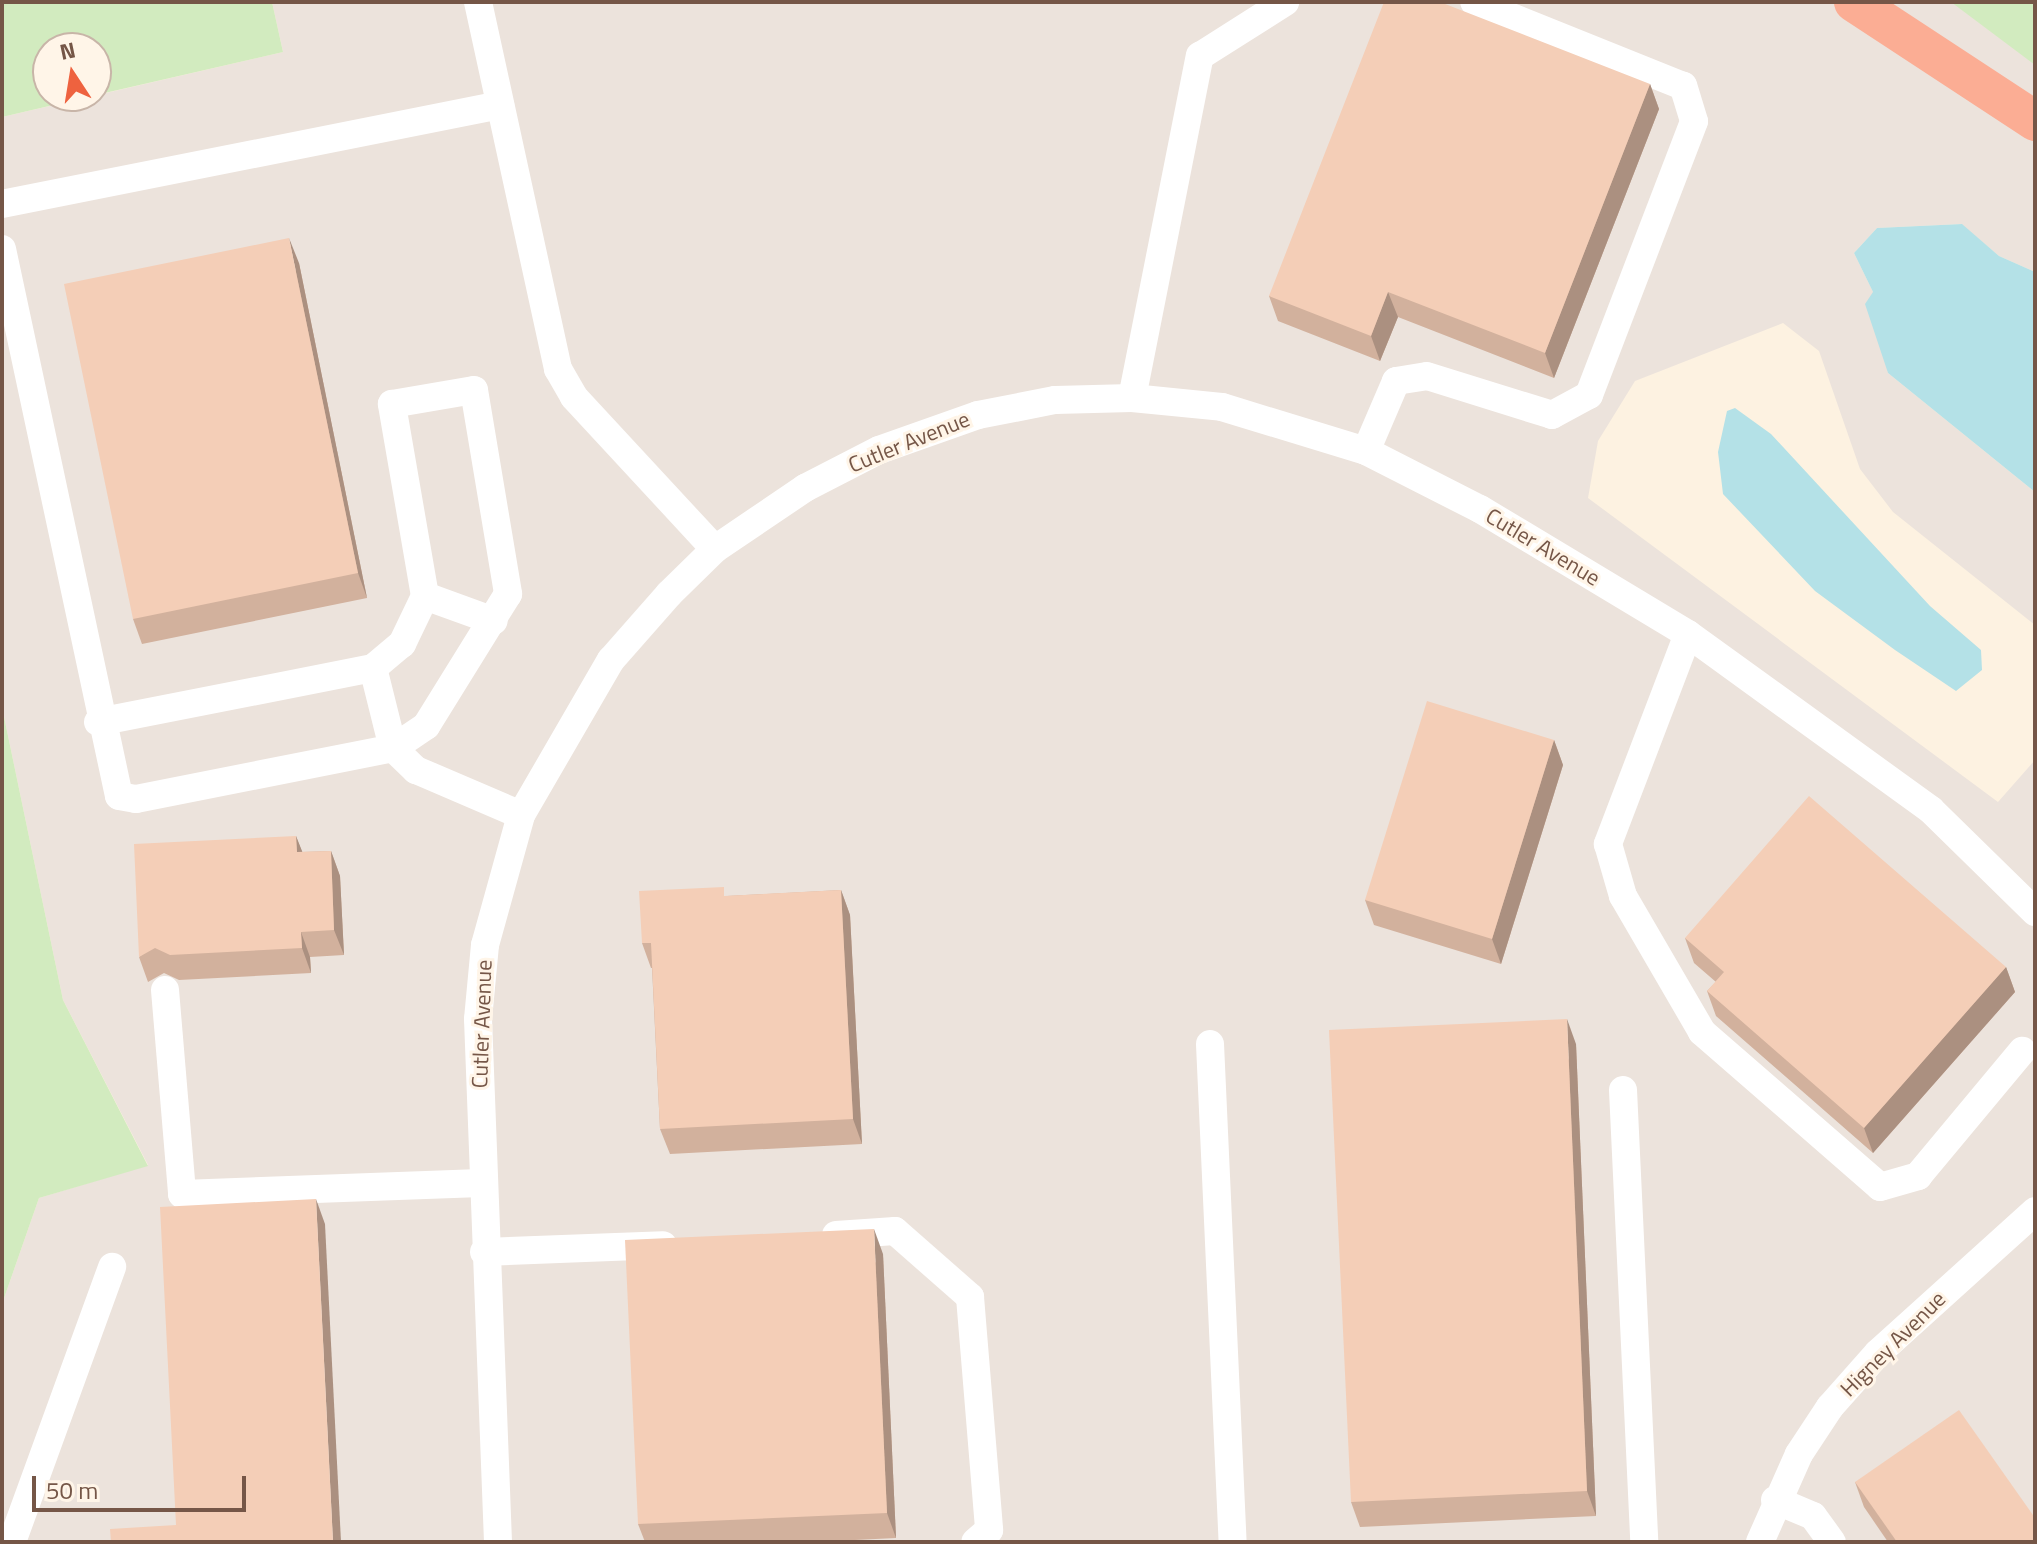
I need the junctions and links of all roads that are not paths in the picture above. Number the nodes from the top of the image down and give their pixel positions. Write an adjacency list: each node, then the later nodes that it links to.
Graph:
1 (478, 2): 5 (street)
2 (1285, 2): 9 (street)
3 (1474, 2): 10 (street)
4 (1854, 2): 6 (highway)
5 (500, 105): 7 (street); 11 (street)
6 (2035, 121)
7 (2, 204)
8 (2, 249): 16 (street)
9 (1132, 398): 10 (street, Cutler Avenue); 11 (street, Cutler Avenue)
10 (1366, 451): 14 (street, Cutler Avenue)
11 (715, 549): 18 (street, Cutler Avenue)
12 (425, 596): 13 (street); 13 (street); 15 (street)
13 (494, 621): 17 (street)
14 (1688, 634): 19 (street, Cutler Avenue); 22 (street)
15 (373, 668): 16 (street); 17 (street)
16 (98, 722): 17 (street)
17 (393, 748): 18 (street)
18 (521, 815): 24 (street, Cutler Avenue)
19 (2035, 912)
20 (165, 990): 24 (street)
21 (1210, 1044): 34 (street)
22 (2022, 1051)
23 (1623, 1090): 35 (street)
24 (481, 1183): 28 (street, Cutler Avenue)
25 (2035, 1211): 30 (street, Higney Avenue)
26 (804, 1237): 33 (street)
27 (697, 1243): 28 (street)
28 (484, 1252): 32 (street, Cutler Avenue)
29 (112, 1267): 31 (street)
30 (1775, 1500): 36 (street, Higney Avenue); 37 (street)
31 (12, 1542)
32 (498, 1542)
33 (975, 1542)
34 (1233, 1542)
35 (1644, 1542)
36 (1760, 1542)
37 (1832, 1542)

